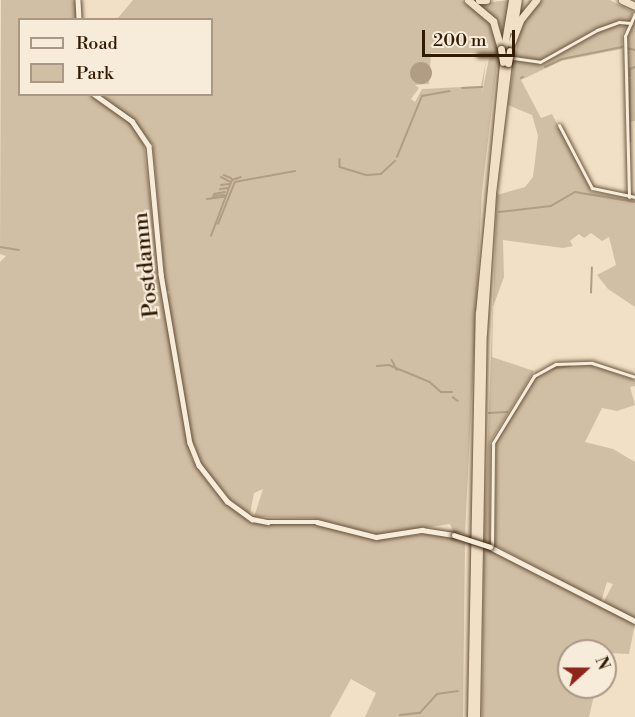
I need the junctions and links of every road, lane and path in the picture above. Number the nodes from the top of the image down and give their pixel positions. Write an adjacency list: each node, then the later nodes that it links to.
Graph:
1 (78, 0): 9 (street)
2 (468, 0): 11 (highway)
3 (479, 0): 4 (highway)
4 (486, 0)
5 (512, 0): 11 (highway)
6 (518, 0): 11 (highway)
7 (536, 0): 11 (highway)
8 (635, 14): 10 (street)
9 (79, 18)
10 (631, 23): 11 (street); 15 (street)
11 (506, 54): 12 (street); 20 (highway); 21 (highway)
12 (478, 55)
13 (97, 96): 18 (street, Postdamm, bridge)
14 (559, 125): 15 (street)
15 (629, 196): 16 (street)
16 (635, 198)
17 (635, 377): 18 (street)
18 (491, 547): 19 (street)
19 (635, 621)
20 (471, 717)
21 (476, 717)

